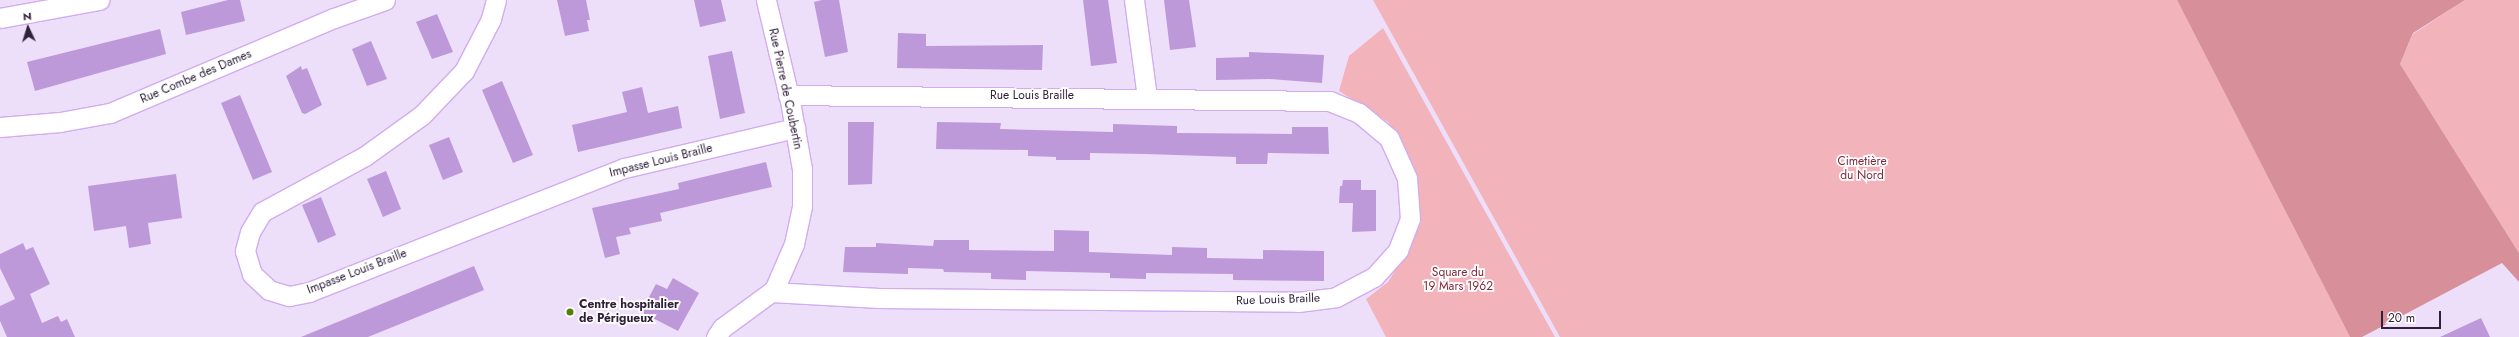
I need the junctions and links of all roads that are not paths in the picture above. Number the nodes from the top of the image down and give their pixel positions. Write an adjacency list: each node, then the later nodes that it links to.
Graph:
1 (99, 0): 7 (street)
2 (385, 0): 6 (street, Rue Combe des Dames)
3 (496, 0): 11 (street, Impasse Louis Braille)
4 (766, 0): 8 (street, Rue Pierre de Coubertin)
5 (1134, 0): 9 (street)
6 (357, 5): 10 (street, Rue Combe des Dames)
7 (0, 18)
8 (788, 95): 9 (street, Rue Louis Braille); 11 (street, Rue Pierre de Coubertin)
9 (1147, 98): 12 (street, Rue Louis Braille)
10 (0, 126)
11 (795, 128): 12 (street, Rue Pierre de Coubertin)
12 (771, 292): 13 (street, Rue Pierre de Coubertin)
13 (716, 337)

